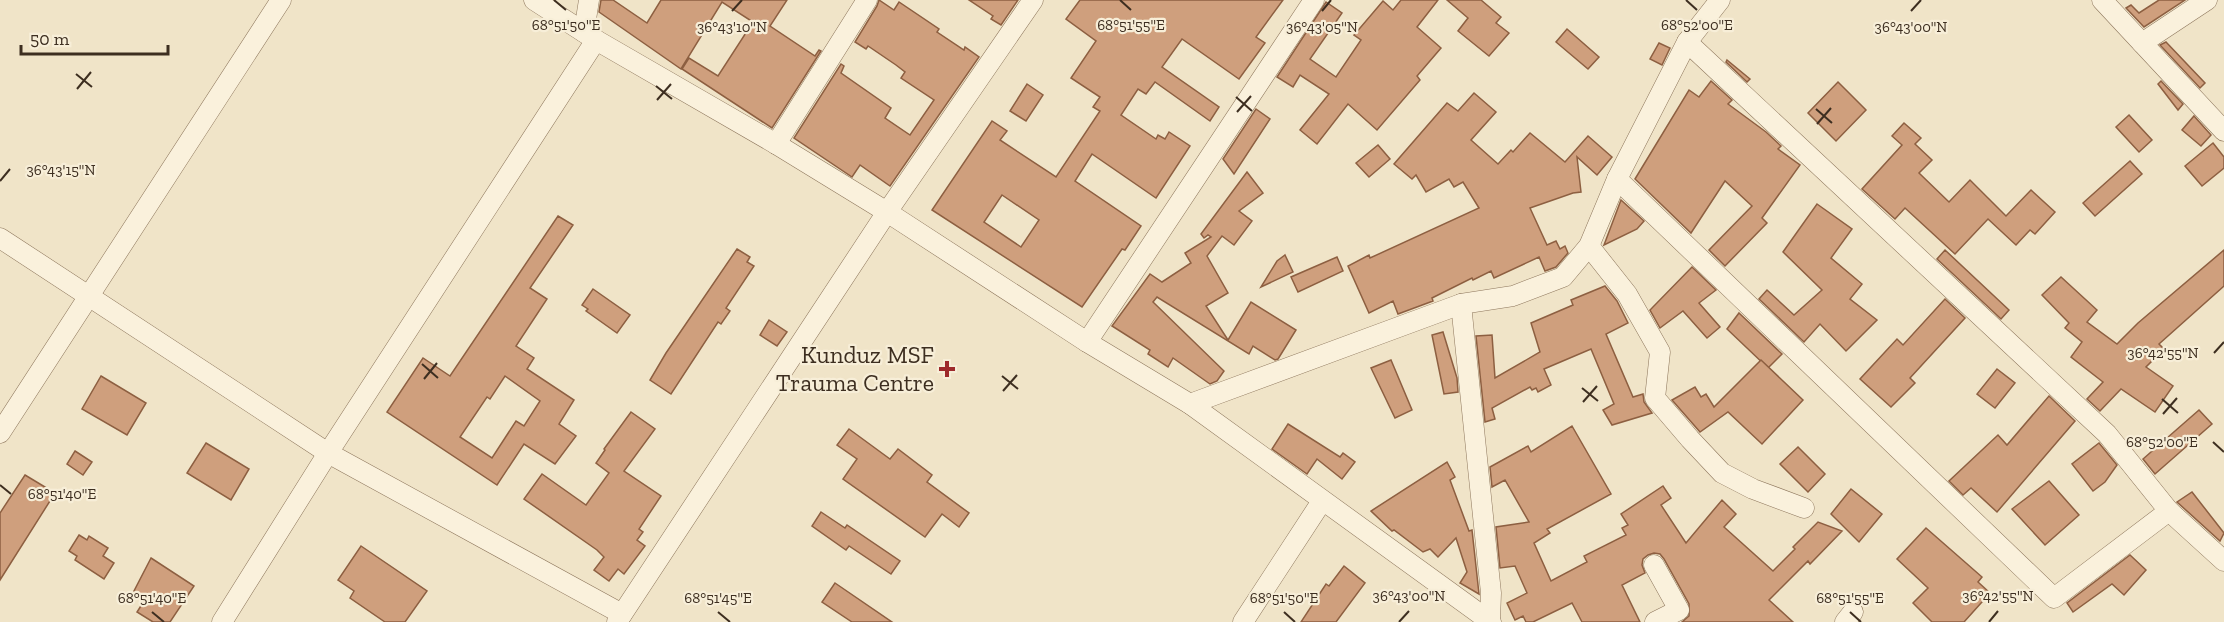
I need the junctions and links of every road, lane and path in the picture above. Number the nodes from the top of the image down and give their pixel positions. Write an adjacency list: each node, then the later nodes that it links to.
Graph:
1 (281, 0): 19 (street)
2 (534, 0): 10 (street)
3 (589, 0): 10 (street)
4 (867, 0): 14 (street)
5 (1033, 0): 16 (street)
6 (1314, 0): 21 (street)
7 (1720, 0): 11 (street)
8 (2102, 0): 12 (street)
9 (2207, 0): 12 (street)
10 (590, 35): 14 (street); 24 (street)
11 (1687, 42): 15 (street); 27 (street)
12 (2142, 43): 13 (street)
13 (2224, 131)
14 (776, 144): 16 (street)
15 (1617, 179): 18 (street); 27 (street)
16 (887, 212): 21 (street); 30 (street)
17 (0, 238): 19 (street)
18 (1589, 246): 20 (street); 26 (street)
19 (89, 296): 23 (street); 24 (street)
20 (1461, 304): 22 (street); 31 (street)
21 (1087, 342): 22 (street)
22 (1190, 404): 25 (street)
23 (0, 433)
24 (328, 453): 30 (street); 33 (street)
25 (1322, 501): 31 (street); 34 (street)
26 (1804, 508)
27 (2169, 511): 28 (street)
28 (2224, 561)
29 (1654, 565): 32 (street)
30 (619, 618)
31 (1490, 621)
32 (1658, 621)
33 (222, 622)
34 (1243, 622)

